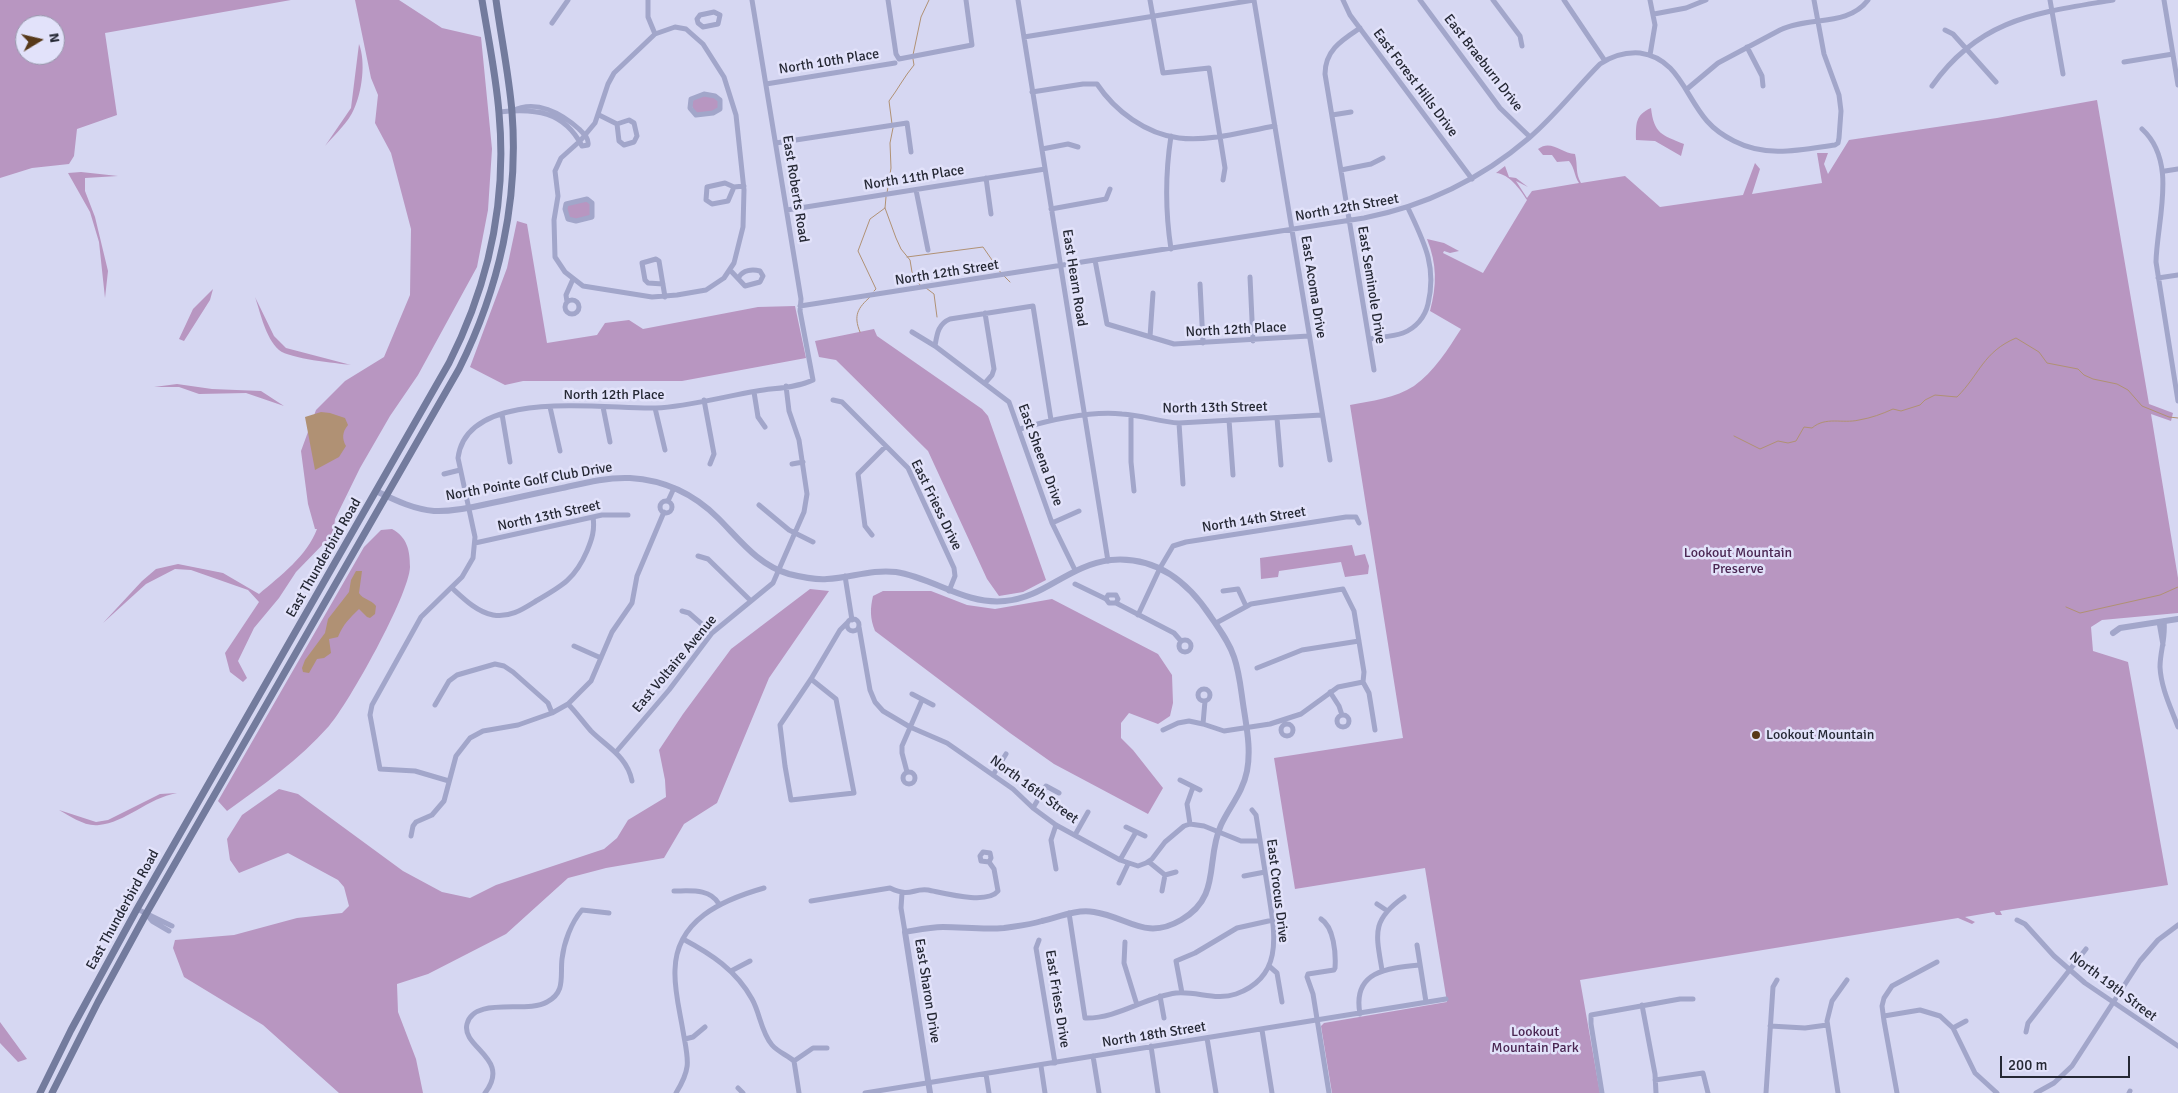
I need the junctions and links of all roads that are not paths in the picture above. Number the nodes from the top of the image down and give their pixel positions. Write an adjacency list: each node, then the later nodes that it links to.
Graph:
1 (482, 0): 52 (main road, East Thunderbird Road)
2 (496, 0): 51 (main road, East Thunderbird Road)
3 (568, 0): 26 (street)
4 (648, 0): 30 (street)
5 (752, 0): 43 (street, East Roberts Road)
6 (888, 0): 38 (street)
7 (966, 0): 38 (street, North 10th Place)
8 (1018, 0): 32 (street, East Hearn Road)
9 (1150, 0): 24 (street)
10 (1254, 0): 24 (street); 58 (street, East Acoma Drive)
11 (1343, 0): 28 (street, East Forest Hills Drive)
12 (1420, 0): 63 (street, East Braeburn Drive)
13 (1494, 0): 33 (street)
14 (1564, 0): 39 (street)
15 (1650, 0): 23 (street)
16 (1706, 0): 23 (street)
17 (1814, 0): 25 (street)
18 (1868, 0): 25 (street)
19 (2050, 0): 22 (street)
20 (2113, 0): 22 (street)
21 (2164, 0): 36 (street)
22 (2052, 10): 35 (street); 41 (street)
23 (1654, 14): 37 (street)
24 (1153, 16): 32 (street); 61 (street)
25 (1818, 21): 34 (street); 47 (street)
26 (552, 22)
27 (700, 26): 27 (street); 31 (street)
28 (1360, 28): 55 (street, East Seminole Drive); 75 (street, East Forest Hills Drive)
29 (1945, 30): 35 (street)
30 (655, 34): 31 (street); 56 (street)
31 (693, 34): 49 (street)
32 (1024, 36): 48 (street, East Hearn Road)
33 (1522, 46)
34 (1747, 47): 45 (street); 47 (street)
35 (1966, 48): 42 (street); 46 (street)
36 (2173, 54): 40 (street); 44 (street)
37 (1650, 55): 39 (street, North 12th Street); 47 (street)
38 (897, 61): 43 (street, North 10th Place)
39 (1605, 61): 63 (street, North 12th Street)
40 (2124, 62)
41 (2063, 74)
42 (1996, 82)
43 (766, 84): 65 (street, East Roberts Road)
44 (2178, 85)
45 (1763, 86)
46 (1932, 86)
47 (1687, 89)
48 (1032, 92): 62 (street); 67 (street, East Hearn Road)
49 (731, 97): 50 (street); 77 (street)
50 (720, 100): 50 (street)
51 (512, 111): 52 (street); 54 (street); 152 (main road, East Thunderbird Road)
52 (499, 112): 150 (main road, East Thunderbird Road)
53 (1351, 112): 55 (street)
54 (556, 115): 60 (street); 64 (street)
55 (1332, 115): 72 (street, East Seminole Drive)
56 (599, 116): 57 (street); 60 (street)
57 (617, 124): 57 (street)
58 (1275, 126): 61 (street); 88 (street, East Acoma Drive)
59 (2142, 129): 73 (street)
60 (585, 135): 64 (street); 64 (street)
61 (1220, 135): 62 (street); 76 (street)
62 (1171, 136): 89 (street)
63 (1530, 137): 75 (street, North 12th Street)
64 (580, 141): 81 (street)
65 (776, 143): 68 (street); 85 (street, East Roberts Road)
66 (1078, 146): 67 (street)
67 (1042, 149): 70 (street, East Hearn Road)
68 (911, 152)
69 (1383, 158): 72 (street)
70 (1045, 169): 74 (street, North 11th Place); 82 (street, East Hearn Road)
71 (2178, 169): 73 (street)
72 (1341, 170): 87 (street, East Seminole Drive)
73 (2165, 171): 97 (street)
74 (986, 178): 80 (street, North 11th Place); 86 (street)
75 (1472, 179): 83 (street, North 12th Street)
76 (1223, 180)
77 (744, 186): 78 (street); 93 (street)
78 (734, 187): 78 (street)
79 (1110, 189): 82 (street)
80 (916, 190): 85 (street, North 11th Place); 90 (street)
81 (556, 207): 84 (street); 98 (street)
82 (1051, 208): 92 (street, East Hearn Road)
83 (1408, 208): 87 (street, North 12th Street); 109 (street)
84 (565, 209): 84 (street)
85 (787, 210): 104 (street, East Roberts Road)
86 (991, 214)
87 (1349, 221): 88 (street, North 12th Street); 109 (street, East Seminole Drive)
88 (1292, 229): 89 (street, North 12th Street); 107 (street, East Acoma Drive)
89 (1171, 248): 91 (street, North 12th Street)
90 (928, 250)
91 (1095, 260): 92 (street, North 12th Street); 108 (street, North 12th Place)
92 (1060, 266): 104 (street, North 12th Street); 128 (street, East Hearn Road)
93 (730, 270): 96 (street); 102 (street)
94 (2178, 275): 97 (street)
95 (1250, 277): 110 (street)
96 (739, 278): 96 (street)
97 (2158, 278): 117 (street)
98 (573, 280): 102 (street); 103 (street)
99 (663, 284): 99 (street); 102 (street)
100 (1200, 284): 111 (street)
101 (1153, 293): 108 (street)
102 (665, 297)
103 (567, 302)
104 (800, 306): 114 (street, East Roberts Road)
105 (985, 313): 112 (street); 115 (street); 130 (street)
106 (912, 332): 112 (street, East Sheena Drive)
107 (1309, 336): 110 (street, North 12th Place); 126 (street, East Acoma Drive)
108 (1150, 337): 111 (street, North 12th Place)
109 (1368, 339): 113 (street, East Seminole Drive)
110 (1253, 341): 111 (street, North 12th Place)
111 (1203, 343)
112 (935, 346): 115 (street, East Sheena Drive)
113 (1374, 370)
114 (813, 380): 116 (street, North 12th Place)
115 (985, 383): 134 (street, East Sheena Drive)
116 (786, 386): 118 (street, North 12th Place); 141 (street, East Voltaire Avenue)
117 (2177, 386): 121 (street)
118 (754, 392): 119 (street, North 12th Place); 133 (street)
119 (704, 400): 124 (street, North 12th Place); 142 (street)
120 (833, 400): 136 (street, East Friess Drive)
121 (2178, 401)
122 (550, 406): 123 (street, North 12th Place); 125 (street, North 12th Place); 138 (street)
123 (603, 407): 124 (street, North 12th Place); 135 (street)
124 (655, 408): 137 (street)
125 (502, 414): 140 (street); 145 (street, North 12th Place)
126 (1322, 414): 129 (street, North 13th Street); 139 (street, East Acoma Drive)
127 (1131, 415): 128 (street, North 13th Street); 132 (street, North 13th Street); 151 (street)
128 (1086, 416): 130 (street, North 13th Street); 165 (street, East Hearn Road)
129 (1277, 418): 131 (street, North 13th Street); 144 (street)
130 (1052, 420): 134 (street, North 13th Street)
131 (1229, 420): 132 (street, North 13th Street); 147 (street)
132 (1179, 423): 148 (street)
133 (765, 427)
134 (1020, 429): 158 (street, East Sheena Drive)
135 (610, 442)
136 (886, 446): 161 (street); 172 (street, East Friess Drive)
137 (664, 450)
138 (560, 452)
139 (1330, 460)
140 (510, 462)
141 (803, 462): 143 (street); 160 (street, East Voltaire Avenue)
142 (710, 464)
143 (792, 464)
144 (1281, 465)
145 (460, 470): 146 (street); 154 (street)
146 (444, 474)
147 (1233, 475)
148 (1183, 484)
149 (674, 488): 154 (street, North Pointe Golf Club Drive); 167 (street, North Pointe Golf Club Drive); 193 (street)
150 (376, 491): 152 (street, North Pointe Golf Club Drive); 252 (main road, East Thunderbird Road)
151 (1134, 491)
152 (386, 496): 154 (street, North Pointe Golf Club Drive); 256 (main road, East Thunderbird Road)
153 (759, 505): 160 (street)
154 (470, 508): 162 (street)
155 (1079, 510): 158 (street)
156 (628, 515): 157 (street, North 13th Street)
157 (593, 517): 162 (street, North 13th Street); 171 (street)
158 (1052, 523): 168 (street, East Sheena Drive)
159 (1359, 523): 166 (street, North 14th Street)
160 (795, 533): 163 (street); 167 (street, East Voltaire Avenue)
161 (872, 535)
162 (476, 542): 171 (street)
163 (813, 542)
164 (698, 556): 175 (street)
165 (1108, 560): 166 (street, North Pointe Golf Club Drive); 168 (street, North Pointe Golf Club Drive)
166 (1160, 568): 179 (street); 182 (street, North Pointe Golf Club Drive)
167 (779, 570): 169 (street, North Pointe Golf Club Drive); 175 (street, East Voltaire Avenue)
168 (1075, 570): 172 (street, North Pointe Golf Club Drive)
169 (846, 576): 172 (street, North Pointe Golf Club Drive); 181 (street)
170 (1075, 584): 174 (street)
171 (452, 588): 217 (street)
172 (949, 591)
173 (1222, 591): 177 (street)
174 (1106, 599): 176 (street); 176 (street)
175 (751, 601): 187 (street, East Voltaire Avenue)
176 (1116, 603): 179 (street)
177 (1246, 606): 182 (street); 190 (street)
178 (682, 610): 187 (street)
179 (1138, 615): 189 (street)
180 (2178, 619): 183 (street)
181 (850, 621): 184 (street); 185 (street); 186 (street)
182 (1216, 623): 208 (street, North Pointe Golf Club Drive)
183 (2162, 625): 188 (street); 209 (street)
184 (859, 627): 185 (street); 191 (street, North 16th Street)
185 (852, 631): 186 (street); 191 (street, North 16th Street)
186 (839, 632): 195 (street)
187 (712, 633): 212 (street, East Voltaire Avenue)
188 (2113, 633)
189 (1182, 641)
190 (1359, 641): 194 (street); 196 (street)
191 (862, 643): 207 (street, North 16th Street)
192 (574, 646): 193 (street)
193 (601, 658): 201 (street)
194 (1257, 668)
195 (811, 679): 195 (street)
196 (1363, 682): 197 (street); 211 (street)
197 (1330, 692): 205 (street); 208 (street)
198 (912, 694): 199 (street)
199 (922, 700): 203 (street); 207 (street)
200 (1205, 701): 206 (street)
201 (568, 704): 204 (street); 212 (street)
202 (435, 705): 204 (street)
203 (933, 706)
204 (552, 713): 217 (street)
205 (1342, 715)
206 (1203, 724): 208 (street); 210 (street)
207 (910, 727): 214 (street); 215 (street, North 16th Street)
208 (1247, 728): 229 (street, North Pointe Golf Club Drive)
209 (2178, 728)
210 (1163, 730)
211 (1375, 730)
212 (616, 752): 218 (street)
213 (1006, 754): 215 (street)
214 (907, 772)
215 (992, 776): 222 (street, North 16th Street)
216 (1180, 780): 219 (street)
217 (449, 781): 230 (street)
218 (632, 781)
219 (1192, 787): 220 (street); 225 (street)
220 (1200, 790)
221 (1059, 793): 222 (street)
222 (1033, 808): 226 (street, North 16th Street)
223 (1252, 810): 233 (street, East Crocus Drive)
224 (1088, 812): 231 (street)
225 (1190, 824): 229 (street); 236 (street)
226 (1056, 825): 231 (street, North 16th Street); 238 (street)
227 (1126, 827): 228 (street)
228 (1136, 832): 232 (street); 234 (street)
229 (1218, 832): 233 (street); 255 (street, North Pointe Golf Club Drive)
230 (412, 836)
231 (1075, 836): 234 (street, North 16th Street)
232 (1145, 836)
233 (1260, 841): 240 (street, East Crocus Drive)
234 (1120, 860): 237 (street, North 16th Street)
235 (989, 862): 247 (street)
236 (1149, 862): 237 (street); 241 (street)
237 (1128, 864): 243 (street)
238 (1056, 868)
239 (1176, 872): 241 (street)
240 (1265, 872): 242 (street); 258 (street, East Crocus Drive)
241 (1165, 875): 246 (street)
242 (1244, 876)
243 (1119, 883)
244 (764, 888): 250 (street)
245 (674, 890): 250 (street)
246 (1162, 891)
247 (902, 893): 249 (street); 262 (street, East Sharon Drive)
248 (1404, 897): 253 (street)
249 (811, 900)
250 (718, 904): 263 (street)
251 (1377, 904): 253 (street)
252 (137, 909): 256 (street); 310 (main road, East Thunderbird Road)
253 (1386, 910): 272 (street)
254 (609, 913): 312 (street)
255 (1069, 913): 262 (street); 284 (street)
256 (146, 914): 261 (street); 311 (main road, East Thunderbird Road)
257 (1320, 919): 289 (street)
258 (1273, 920): 271 (street, East Crocus Drive); 277 (street)
259 (2017, 920): 273 (street, North 19th Street)
260 (2178, 924): 283 (street)
261 (170, 929)
262 (905, 932): 308 (street, East Sharon Drive)
263 (683, 939): 274 (street); 298 (street)
264 (1039, 940): 304 (street, East Friess Drive)
265 (1125, 942): 284 (street)
266 (1417, 945): 270 (street)
267 (2086, 949): 273 (street)
268 (750, 961): 274 (street)
269 (1937, 962): 287 (street)
270 (1420, 965): 272 (street); 282 (street)
271 (1269, 966): 277 (street); 281 (street)
272 (1382, 970): 286 (street)
273 (2069, 970): 283 (street, North 19th Street); 296 (street)
274 (731, 971): 303 (street)
275 (1777, 980): 292 (street)
276 (1847, 980): 291 (street)
277 (1182, 993): 278 (street)
278 (1160, 996): 284 (street); 288 (street)
279 (1446, 999): 282 (street, North 18th Street)
280 (1693, 999): 285 (street)
281 (1282, 1002)
282 (1426, 1002): 286 (street, North 18th Street)
283 (2114, 1004): 300 (street, North 19th Street); 332 (street)
284 (1137, 1005)
285 (1642, 1005): 307 (street); 325 (street)
286 (1360, 1014): 289 (street, North 18th Street)
287 (1884, 1016): 294 (street); 330 (street)
288 (1164, 1018)
289 (1318, 1020): 295 (street, North 18th Street); 324 (street)
290 (1966, 1021): 294 (street)
291 (1827, 1025): 292 (street); 329 (street)
292 (1770, 1026): 328 (street)
293 (705, 1027): 298 (street)
294 (1953, 1028): 331 (street)
295 (1262, 1030): 297 (street, North 18th Street); 323 (street)
296 (2026, 1032)
297 (1207, 1038): 299 (street, North 18th Street); 322 (street)
298 (684, 1039): 313 (street)
299 (1151, 1046): 302 (street, North 18th Street); 321 (street)
300 (2178, 1046)
301 (827, 1048): 303 (street)
302 (1093, 1056): 304 (street, North 18th Street); 320 (street)
303 (794, 1061): 315 (street)
304 (1055, 1063): 305 (street, North 18th Street)
305 (1041, 1066): 306 (street, North 18th Street); 319 (street)
306 (986, 1074): 308 (street, North 18th Street); 318 (street)
307 (1655, 1080): 326 (street); 327 (street)
308 (929, 1083): 316 (street, North 18th Street); 317 (street, East Sharon Drive)
309 (738, 1088): 314 (street)
310 (40, 1093)
311 (52, 1093)
312 (485, 1093)
313 (676, 1093)
314 (743, 1093)
315 (799, 1093)
316 (865, 1093)
317 (930, 1093)
318 (989, 1093)
319 (1045, 1093)
320 (1099, 1093)
321 (1158, 1093)
322 (1216, 1093)
323 (1272, 1093)
324 (1329, 1093)
325 (1602, 1093)
326 (1656, 1093)
327 (1708, 1093)
328 (1766, 1093)
329 (1838, 1093)
330 (1897, 1093)
331 (1997, 1093)
332 (2036, 1093)

